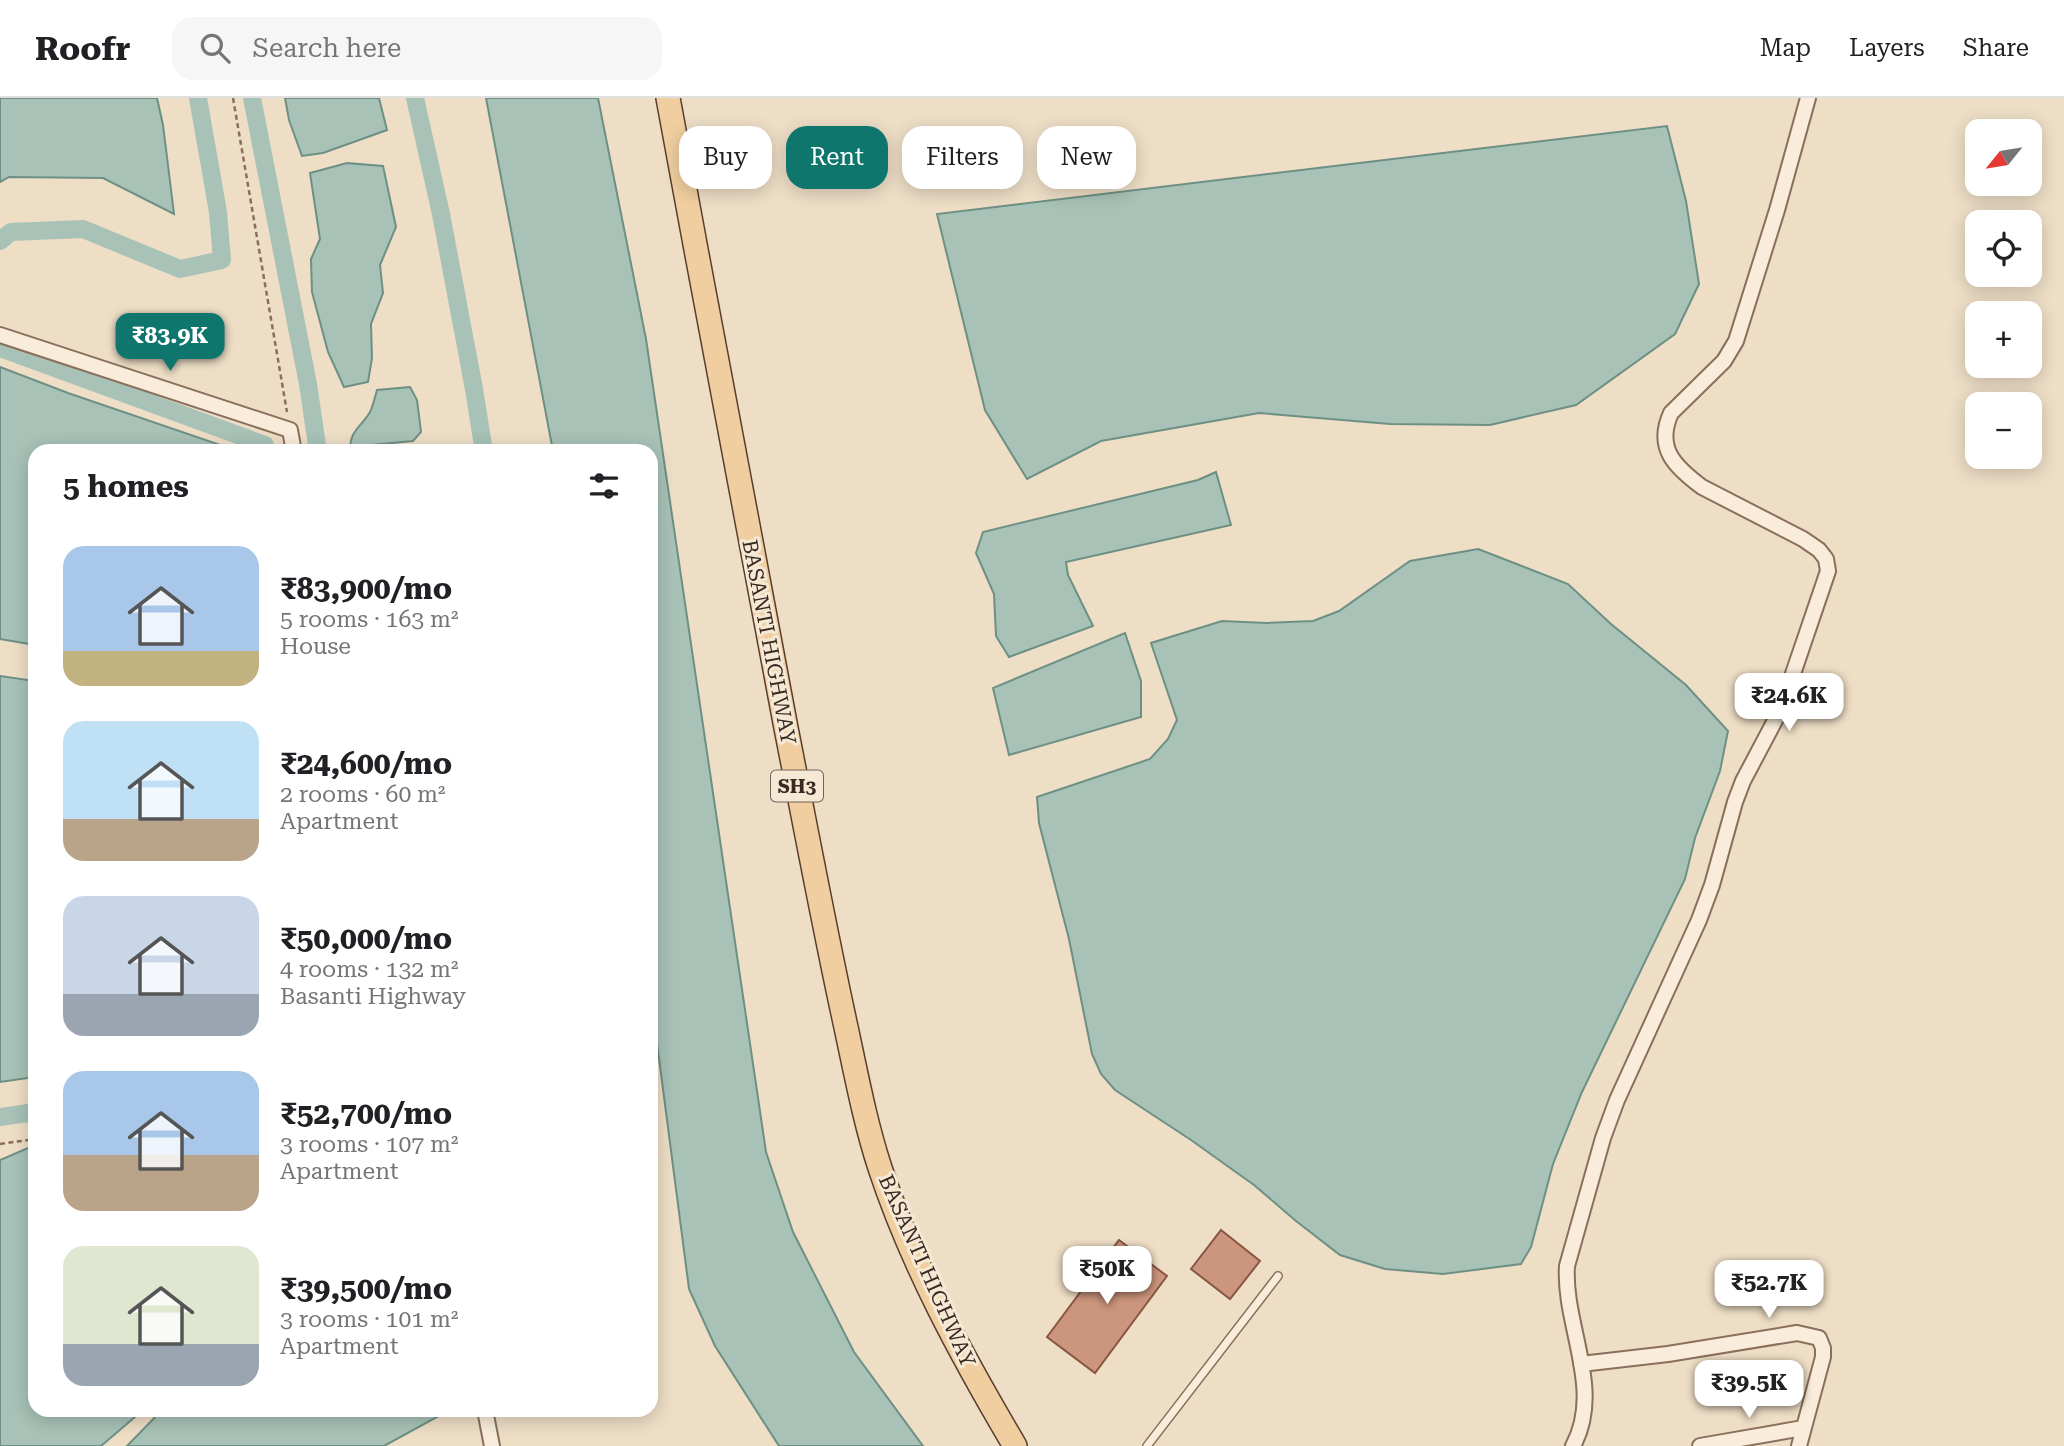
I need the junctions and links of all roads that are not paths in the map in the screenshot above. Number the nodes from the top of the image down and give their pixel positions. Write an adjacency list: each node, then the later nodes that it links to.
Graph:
1 (668, 98): 10 (main road, BASANTI HIGHWAY / SH3)
2 (1808, 98): 6 (street)
3 (0, 335): 4 (street)
4 (293, 444)
5 (1278, 1276): 11 (lane)
6 (1581, 1364): 8 (street); 12 (street)
7 (486, 1417): 9 (street)
8 (1803, 1428): 13 (street); 14 (street)
9 (492, 1446)
10 (1016, 1446)
11 (1147, 1446)
12 (1573, 1446)
13 (1700, 1446)
14 (1799, 1446)

